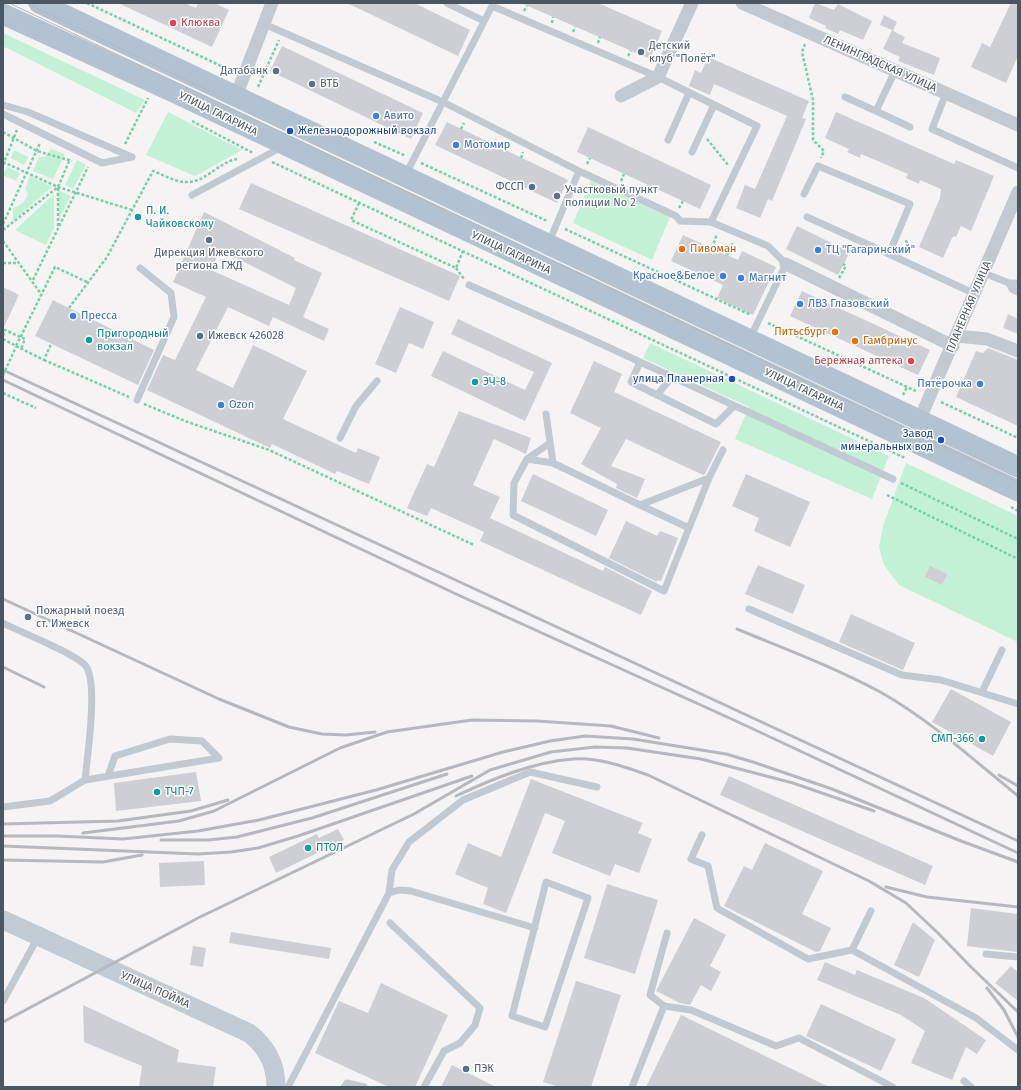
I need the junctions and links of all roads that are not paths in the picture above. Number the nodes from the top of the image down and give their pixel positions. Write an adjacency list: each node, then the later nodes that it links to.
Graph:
1 (39, 3): 13 (main road, УЛИЦА ГАГАРИНА)
2 (272, 3): 8 (street)
3 (447, 3): 7 (lane)
4 (692, 3): 10 (street)
5 (742, 3): 9 (street, ЛЕНИНГРАДСКАЯ УЛИЦА)
6 (3, 14): 24 (main road, УЛИЦА ГАГАРИНА)
7 (484, 21): 10 (lane); 16 (lane)
8 (264, 24): 13 (street); 16 (lane)
9 (895, 71): 12 (street, ЛЕНИНГРАДСКАЯ УЛИЦА); 19 (lane)
10 (658, 77): 11 (lane); 14 (street)
11 (689, 93): 18 (lane); 23 (lane)
12 (946, 93): 21 (street, ЛЕНИНГРАДСКАЯ УЛИЦА); 26 (lane)
13 (236, 96): 28 (main road, УЛИЦА ГАГАРИНА)
14 (621, 96)
15 (845, 97): 19 (lane)
16 (443, 102): 27 (lane); 28 (lane)
17 (3, 105): 20 (lane)
18 (714, 105): 25 (lane); 33 (lane)
19 (876, 111): 22 (lane)
20 (3, 114)
21 (1018, 125)
22 (910, 126)
23 (668, 140)
24 (284, 146): 31 (lane); 58 (main road, УЛИЦА ГАГАРИНА)
25 (692, 152)
26 (1018, 168)
27 (579, 171): 33 (lane); 34 (lane)
28 (405, 176): 34 (main road, УЛИЦА ГАГАРИНА)
29 (1018, 192): 38 (street, ПЛАНЕРНАЯ УЛИЦА)
30 (804, 194): 35 (lane)
31 (192, 195)
32 (807, 217): 35 (lane)
33 (712, 222): 36 (lane)
34 (548, 244): 44 (main road, УЛИЦА ГАГАРИНА)
35 (889, 254): 43 (lane)
36 (786, 264): 44 (lane); 45 (street)
37 (140, 268): 51 (lane)
38 (984, 273): 40 (lane); 43 (street, ПЛАНЕРНАЯ УЛИЦА)
39 (1018, 282): 40 (lane)
40 (1009, 283): 42 (lane)
41 (469, 286): 47 (lane)
42 (1018, 292)
43 (975, 294): 45 (street, ПЛАНЕРНАЯ УЛИЦА)
44 (749, 340): 54 (main road, УЛИЦА ГАГАРИНА)
45 (955, 341): 46 (street); 54 (street, ПЛАНЕРНАЯ УЛИЦА)
46 (1018, 351)
47 (640, 362): 48 (lane); 50 (lane)
48 (672, 377): 50 (lane); 52 (lane)
49 (377, 381): 55 (lane)
50 (657, 394): 52 (lane)
51 (136, 400)
52 (734, 406): 63 (lane)
53 (546, 414): 56 (lane)
54 (919, 421): 58 (main road); 61 (main road, УЛИЦА ГАГАРИНА)
55 (340, 438)
56 (550, 443): 59 (lane); 60 (lane)
57 (723, 450): 62 (lane)
58 (910, 450): 64 (main road, УЛИЦА ГАГАРИНА)
59 (527, 459): 60 (lane); 66 (lane)
60 (553, 463): 65 (lane)
61 (1018, 467)
62 (709, 478): 65 (lane); 66 (lane)
63 (893, 479)
64 (1011, 498)
65 (640, 505): 66 (lane)
66 (690, 528)
67 (749, 610): 70 (lane)
68 (3, 624): 73 (lane)
69 (1002, 650): 70 (lane)
70 (982, 692): 71 (lane)
71 (1018, 704)
72 (108, 776): 72 (lane); 73 (lane)
73 (85, 780): 75 (lane)
74 (597, 787): 77 (lane)
75 (3, 807)
76 (702, 835): 84 (lane)
77 (389, 893): 81 (lane); 92 (lane)
78 (871, 911): 84 (lane)
79 (3, 920): 83 (main road, УЛИЦА ПОЙМА)
80 (390, 923): 95 (lane)
81 (535, 928): 81 (lane)
82 (667, 933): 88 (lane)
83 (38, 936): 87 (lane); 91 (main road, УЛИЦА ПОЙМА)
84 (852, 950): 89 (lane)
85 (986, 954): 86 (lane)
86 (1018, 957)
87 (3, 1001)
88 (664, 1006): 96 (lane); 97 (lane)
89 (1018, 1050)
90 (964, 1080): 98 (lane)
91 (276, 1087)
92 (288, 1087)
93 (344, 1087): 94 (lane)
94 (364, 1087)
95 (424, 1087)
96 (632, 1087)
97 (893, 1087)
98 (971, 1087)

